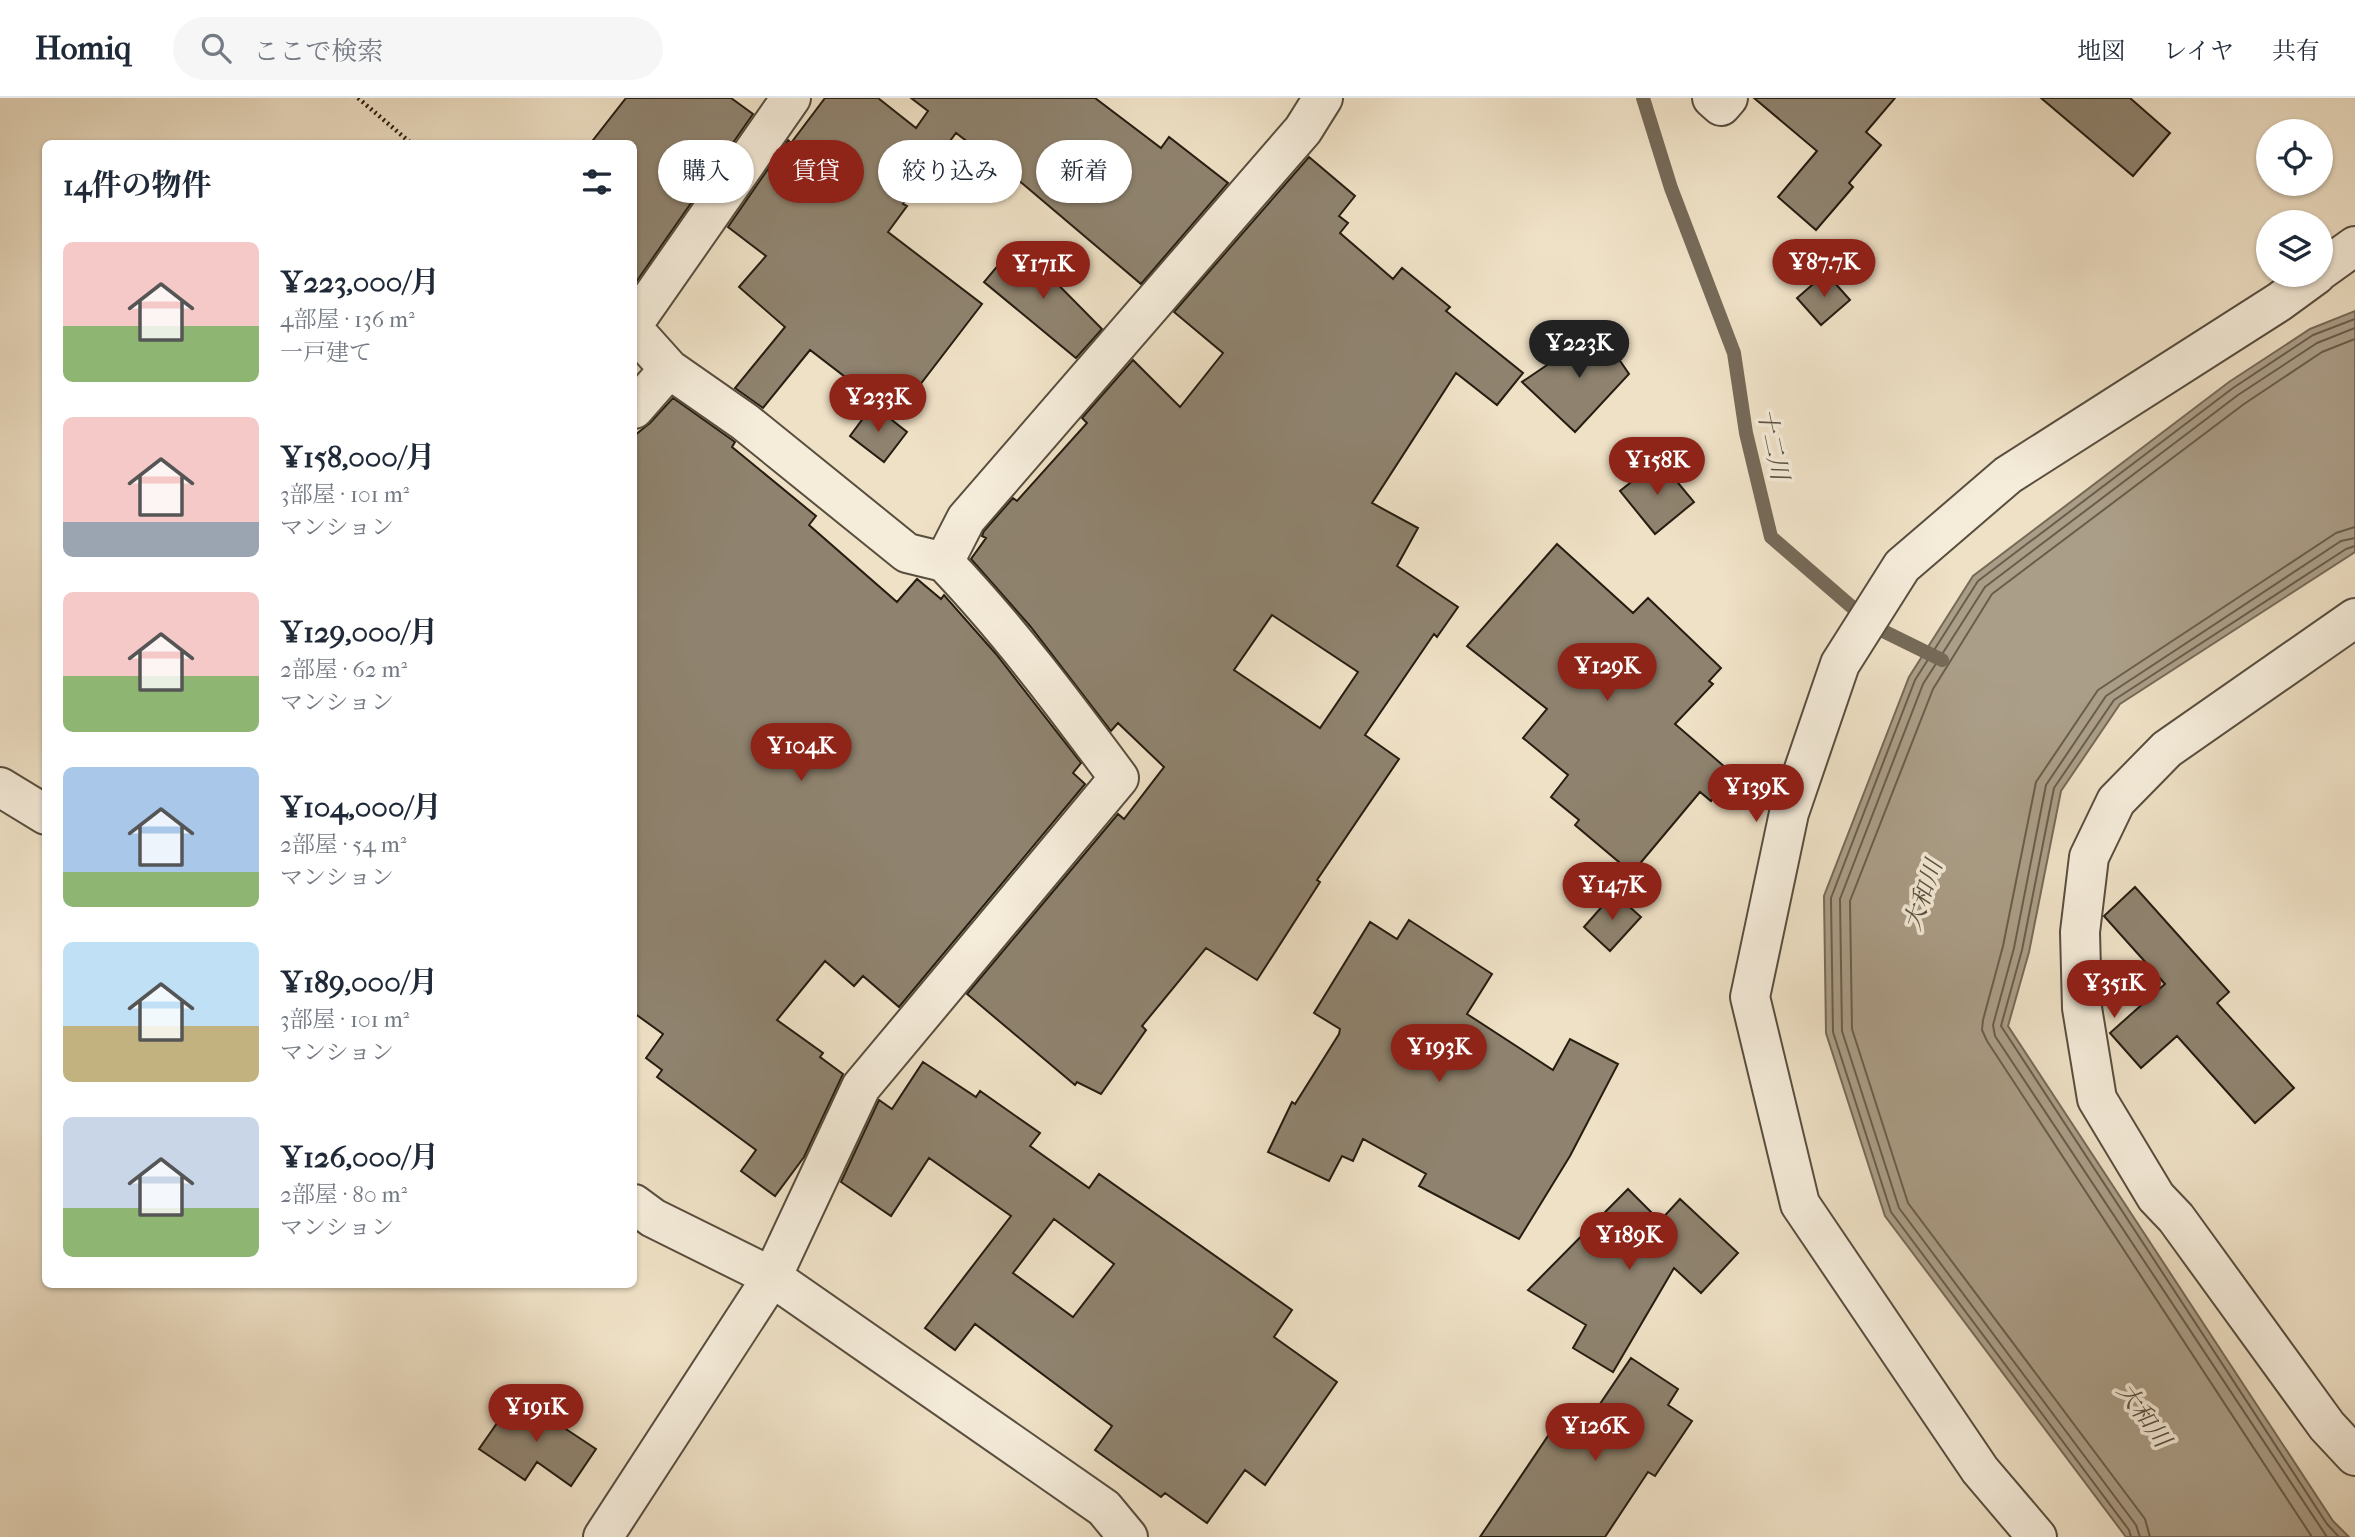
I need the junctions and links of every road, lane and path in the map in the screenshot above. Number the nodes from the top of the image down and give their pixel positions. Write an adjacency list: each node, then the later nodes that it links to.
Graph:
1 (358, 98): 6 (path)
2 (790, 98): 10 (street)
3 (1323, 98): 14 (street)
4 (1712, 98): 5 (street)
5 (1728, 98)
6 (407, 140)
7 (2355, 246): 8 (street)
8 (2333, 262)
9 (2300, 287): 23 (street)
10 (637, 319)
11 (637, 333): 12 (street)
12 (669, 369): 13 (street); 14 (street)
13 (637, 406)
14 (944, 562): 19 (street)
15 (2355, 618): 20 (street)
16 (0, 787): 17 (street)
17 (42, 813)
18 (637, 1206): 19 (street)
19 (772, 1277): 21 (street); 22 (street)
20 (2355, 1456)
21 (603, 1537)
22 (1128, 1537)
23 (2037, 1537)

